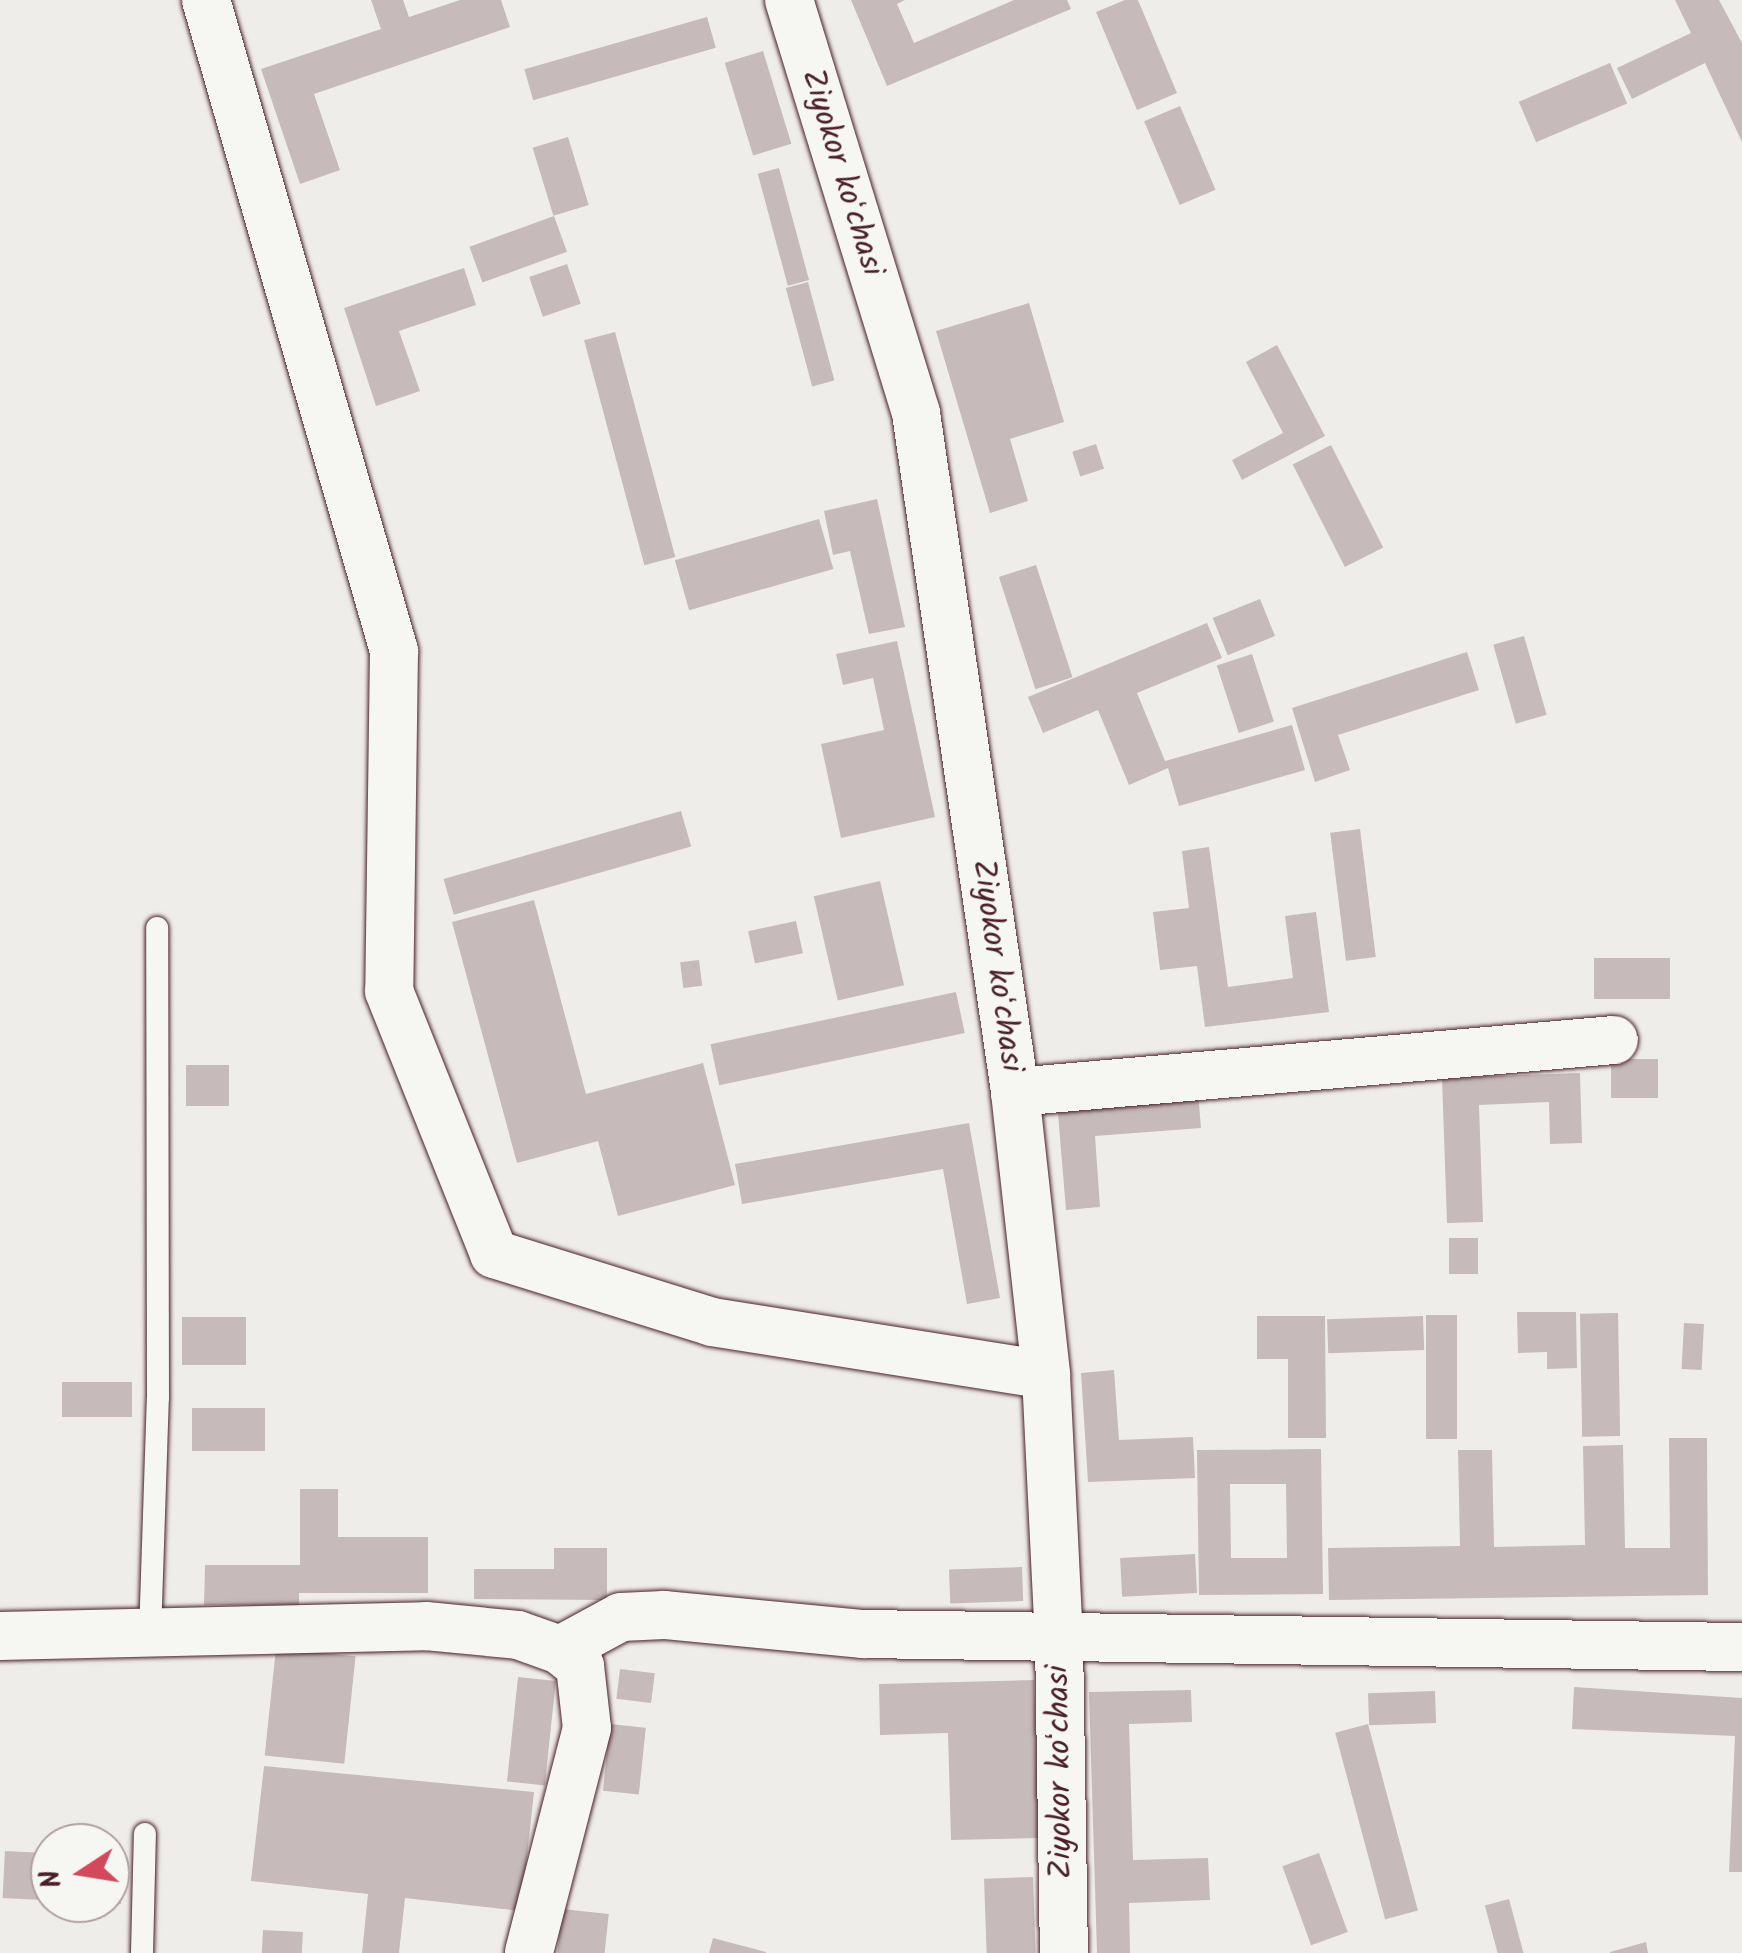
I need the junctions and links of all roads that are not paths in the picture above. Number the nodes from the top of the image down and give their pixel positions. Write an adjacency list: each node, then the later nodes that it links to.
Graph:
1 (206, 0): 6 (street)
2 (788, 0): 5 (street, Ziyokor koʻchasi)
3 (157, 928): 7 (lane)
4 (1614, 1040): 5 (street)
5 (1015, 1092): 6 (street, Ziyokor koʻchasi)
6 (1046, 1376): 9 (street, Ziyokor koʻchasi)
7 (150, 1635): 8 (street); 11 (street)
8 (0, 1636)
9 (1059, 1639): 10 (street); 11 (street); 15 (street, Ziyokor koʻchasi)
10 (1742, 1647)
11 (560, 1650): 14 (street)
12 (145, 1834): 13 (lane)
13 (142, 1953)
14 (529, 1953)
15 (1064, 1953)

